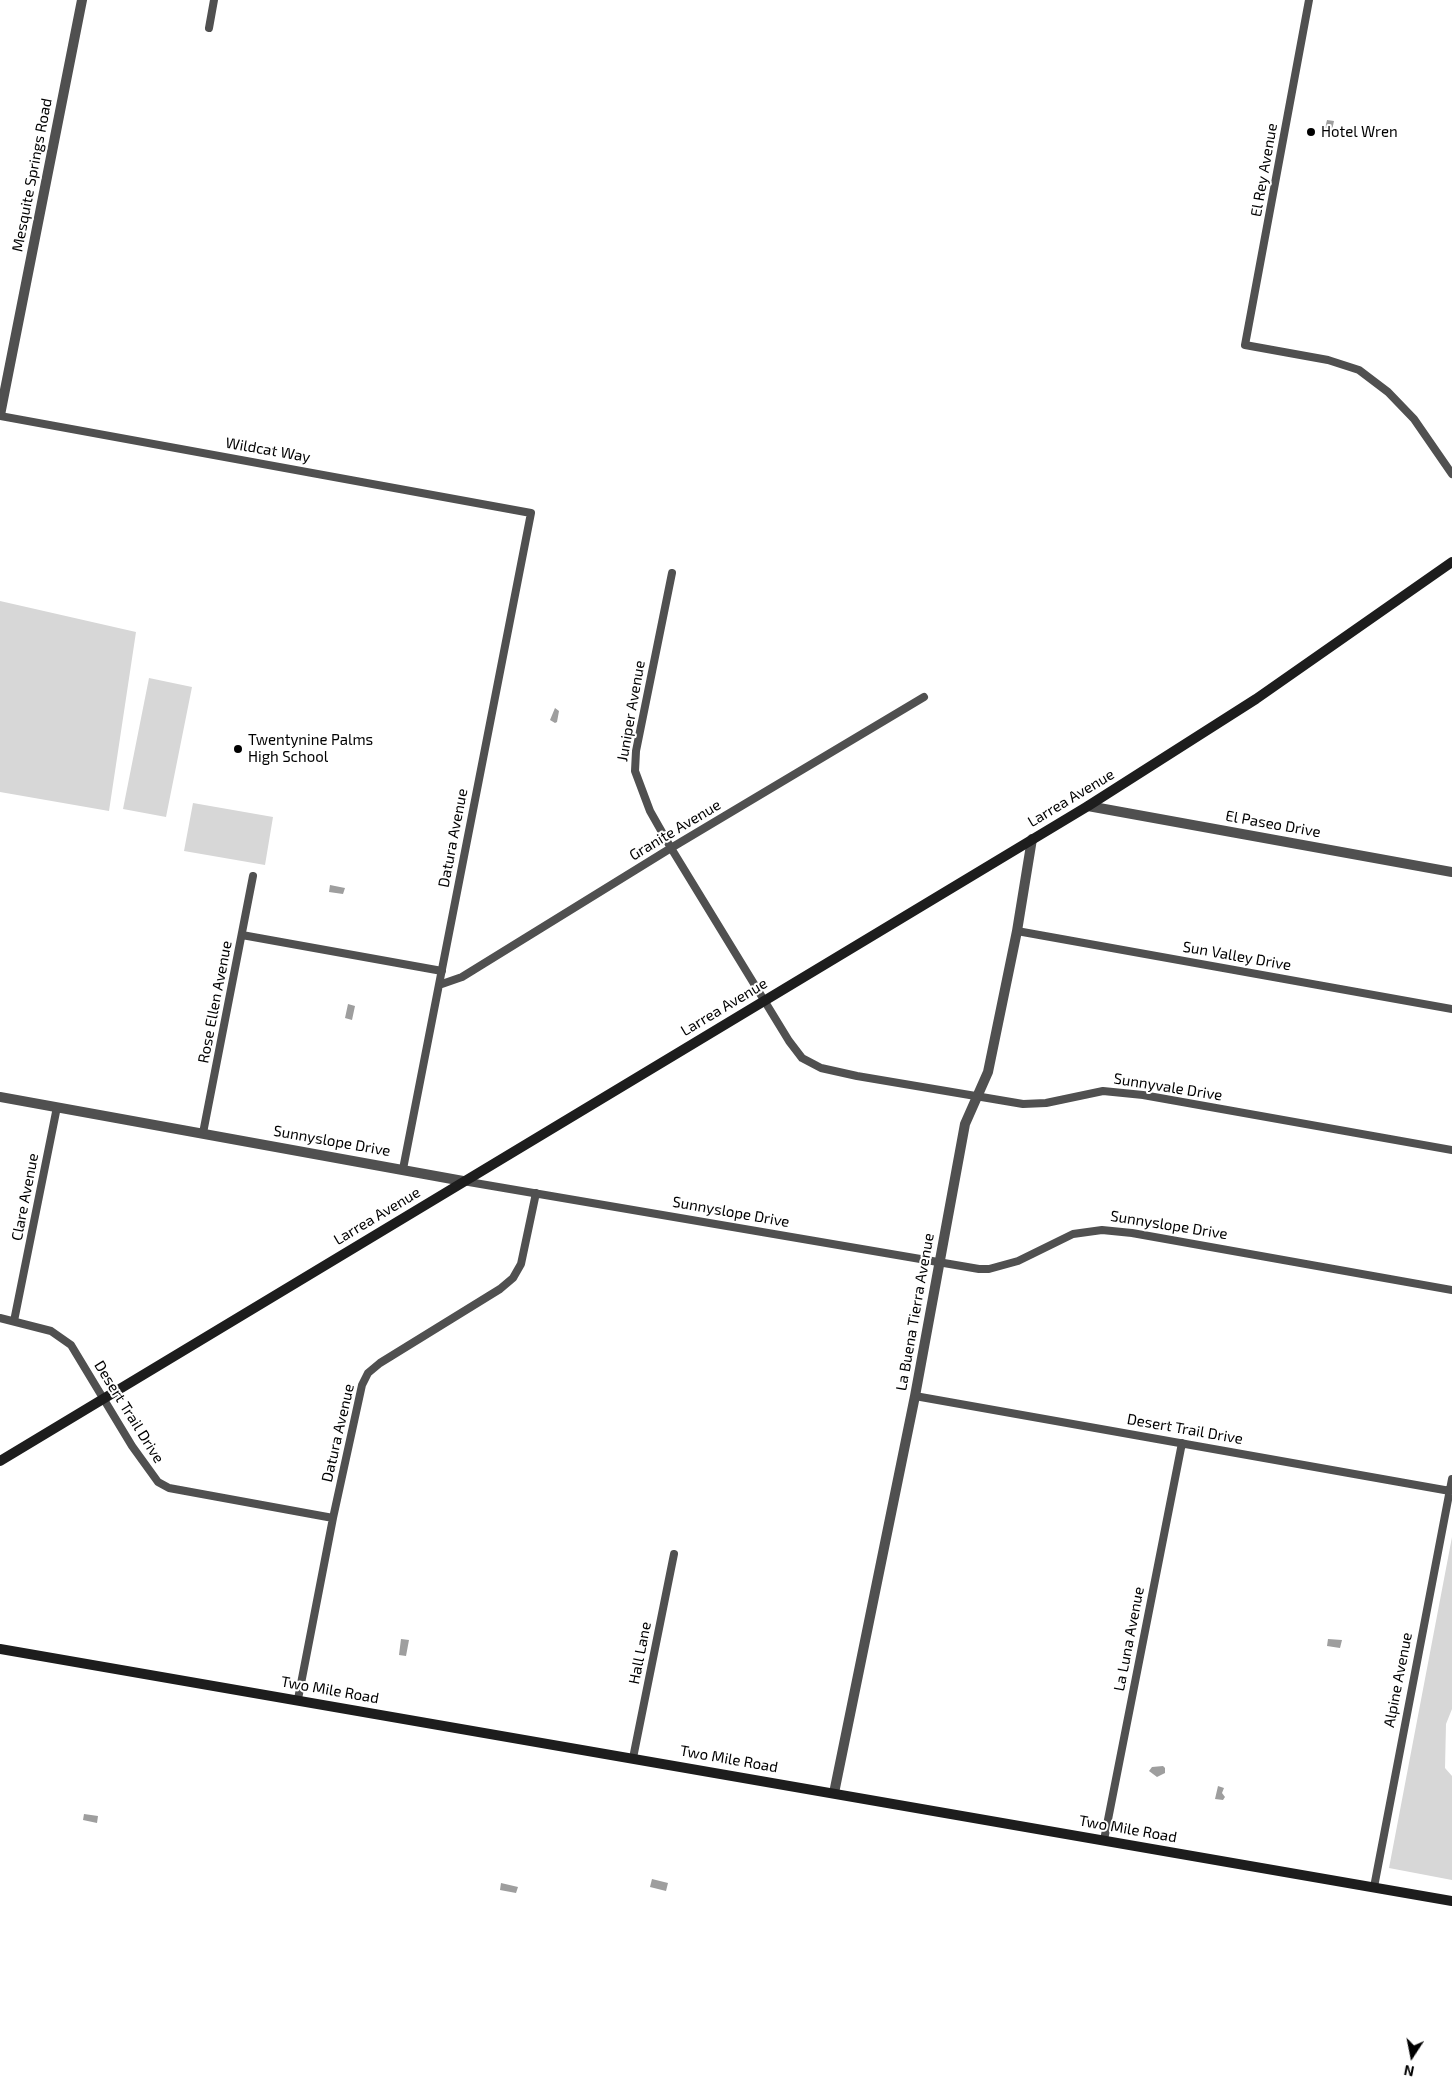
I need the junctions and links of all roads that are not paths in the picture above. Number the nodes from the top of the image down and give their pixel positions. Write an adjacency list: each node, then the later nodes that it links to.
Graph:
1 (82, 0): 5 (street, Mesquite Springs Road)
2 (214, 0): 4 (street)
3 (1309, 0): 6 (street, El Rey Avenue)
4 (209, 28)
5 (0, 416): 7 (street, Wildcat Way)
6 (1452, 474)
7 (531, 513): 18 (street, Datura Avenue)
8 (1452, 562): 11 (main road, Larrea Avenue)
9 (672, 573): 13 (street, Juniper Avenue)
10 (924, 697): 13 (street, Granite Avenue)
11 (1088, 806): 12 (main road, Larrea Avenue); 14 (street, El Paseo Drive)
12 (1032, 839): 16 (street, La Buena Tierra Avenue); 20 (main road, Larrea Avenue)
13 (671, 848): 19 (street, Granite Avenue); 20 (street, Juniper Avenue)
14 (1452, 872)
15 (253, 876): 17 (street, Rose Ellen Avenue)
16 (1017, 931): 21 (street, Sun Valley Drive); 22 (street, La Buena Tierra Avenue)
17 (242, 934): 18 (street); 25 (street, Rose Ellen Avenue)
18 (442, 971): 19 (street, Datura Avenue)
19 (440, 985): 27 (street, Datura Avenue)
20 (764, 1001): 22 (street, Sunnyvale Drive); 28 (main road, Larrea Avenue)
21 (1452, 1009)
22 (976, 1095): 26 (street, Sunnyvale Drive); 30 (street, La Buena Tierra Avenue)
23 (0, 1097): 24 (street, Sunnyslope Drive)
24 (57, 1107): 25 (street, Sunnyslope Drive); 33 (street, Clare Avenue)
25 (203, 1133): 27 (street, Sunnyslope Drive)
26 (1452, 1150)
27 (403, 1169): 28 (street, Sunnyslope Drive)
28 (463, 1181): 29 (street, Sunnyslope Drive); 35 (main road, Larrea Avenue)
29 (536, 1193): 30 (street, Sunnyslope Drive); 40 (street, Datura Avenue)
30 (939, 1263): 31 (street, Sunnyslope Drive); 34 (street, La Buena Tierra Avenue)
31 (1452, 1290)
32 (0, 1318): 33 (street, Desert Trail Drive)
33 (14, 1320): 35 (street, Desert Trail Drive)
34 (915, 1396): 36 (street, Desert Trail Drive); 45 (street, La Buena Tierra Avenue)
35 (103, 1399): 37 (main road, Larrea Avenue); 40 (street, Desert Trail Drive)
36 (1182, 1443): 39 (street, Desert Trail Drive); 46 (street, La Luna Avenue)
37 (0, 1461)
38 (1452, 1479): 39 (street, Alpine Avenue)
39 (1450, 1491): 47 (street, Alpine Avenue)
40 (333, 1518): 43 (street, Datura Avenue)
41 (674, 1554): 44 (street, Hall Lane)
42 (0, 1649): 43 (main road, Two Mile Road)
43 (298, 1699): 44 (main road, Two Mile Road)
44 (634, 1758): 45 (main road, Two Mile Road)
45 (834, 1793): 46 (main road, Two Mile Road)
46 (1104, 1840): 47 (main road, Two Mile Road)
47 (1374, 1887): 48 (main road, Two Mile Road)
48 (1452, 1901)

